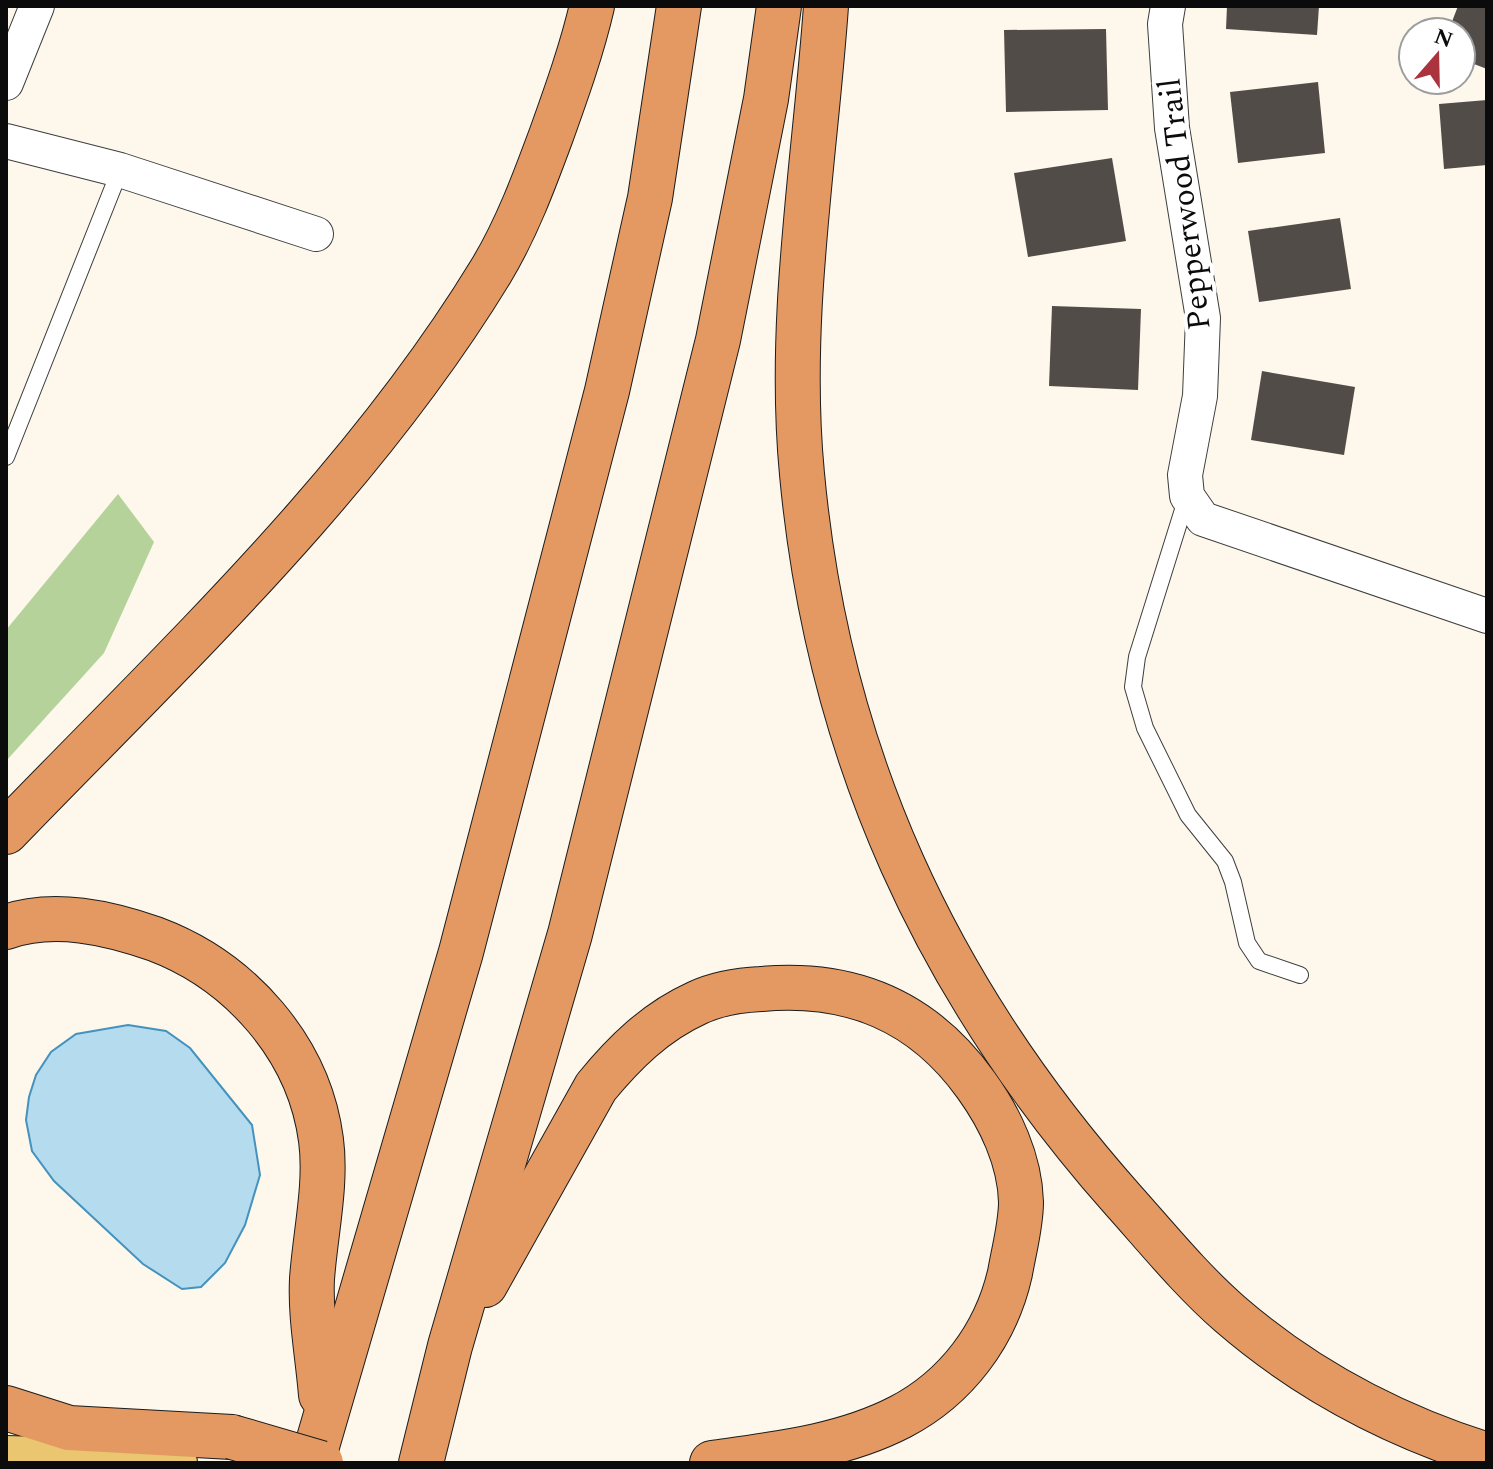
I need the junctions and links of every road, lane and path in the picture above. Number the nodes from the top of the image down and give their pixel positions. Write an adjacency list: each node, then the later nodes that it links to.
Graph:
1 (37, 6): 7 (street)
2 (592, 6): 14 (highway)
3 (679, 6): 19 (highway)
4 (779, 6): 17 (highway)
5 (826, 6): 20 (highway)
6 (1168, 6): 12 (street, Pepperwood Trail)
7 (6, 83)
8 (6, 141): 9 (street)
9 (120, 170): 10 (street); 11 (lane)
10 (316, 234)
11 (6, 457)
12 (1187, 496): 13 (street); 16 (lane)
13 (1487, 616)
14 (6, 832)
15 (6, 927): 19 (highway)
16 (1300, 975)
17 (450, 1346): 24 (highway); 25 (highway)
18 (6, 1408): 19 (highway, bridge)
19 (322, 1442): 23 (highway)
20 (1487, 1455)
21 (6, 1458): 22 (main road)
22 (175, 1463)
23 (312, 1463)
24 (421, 1463)
25 (712, 1463)

